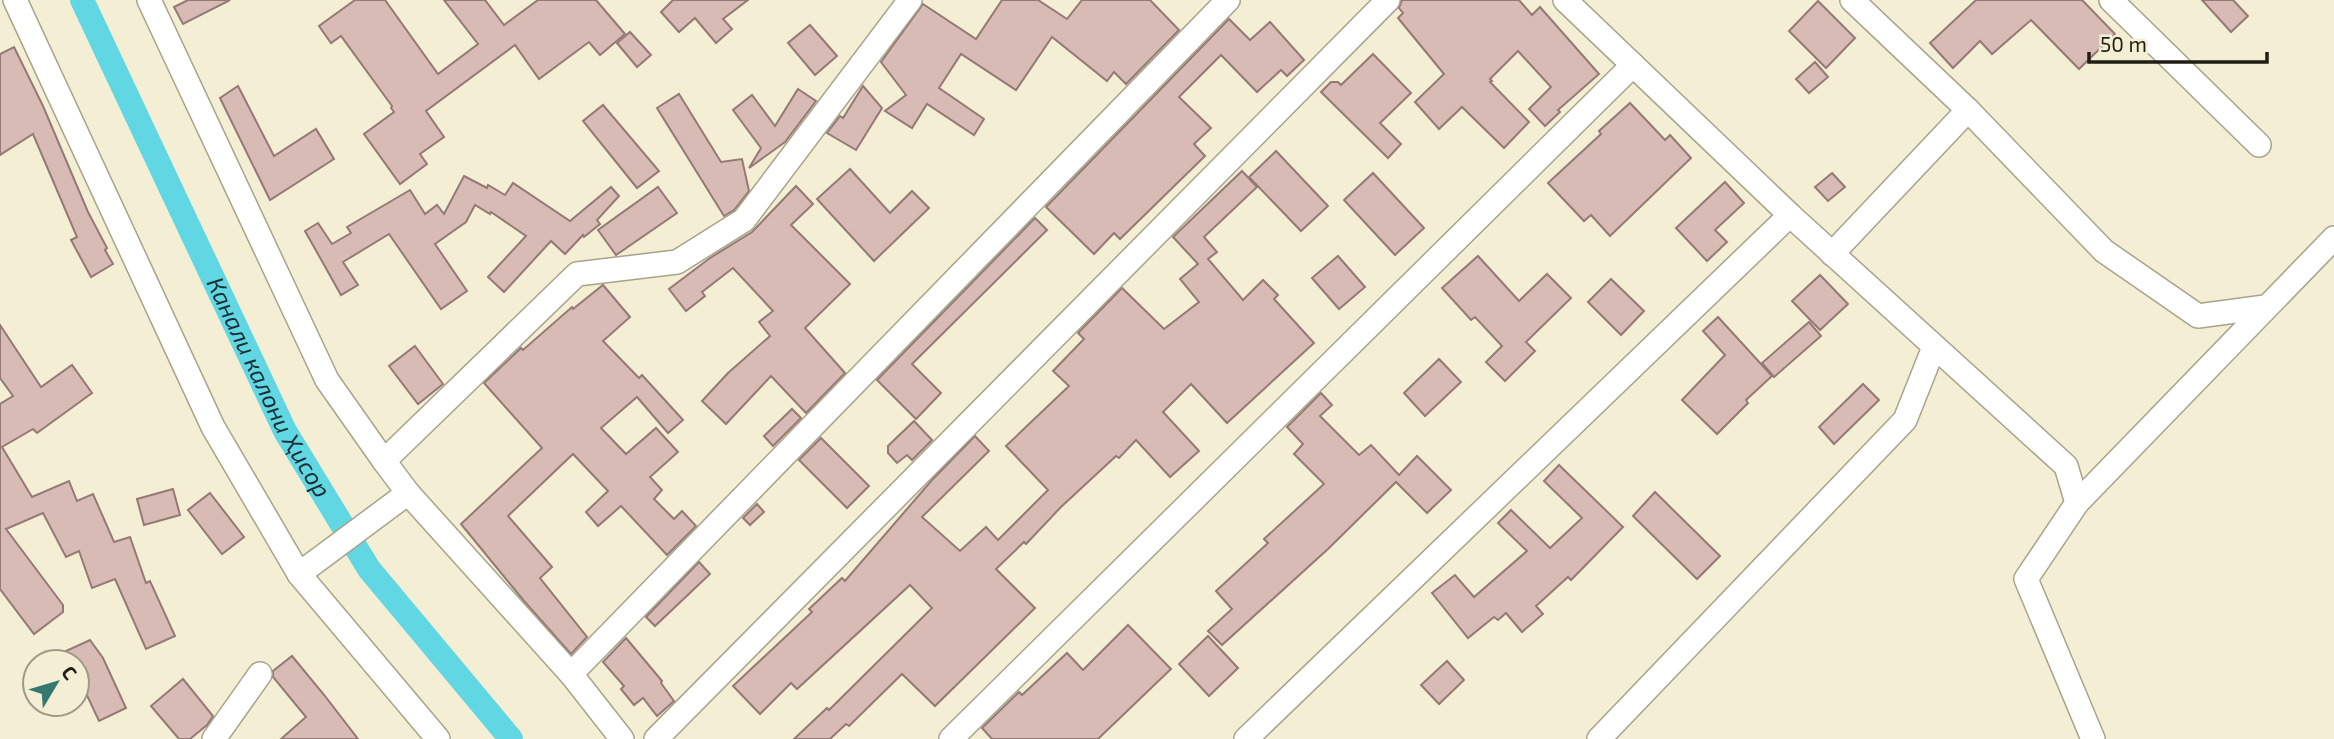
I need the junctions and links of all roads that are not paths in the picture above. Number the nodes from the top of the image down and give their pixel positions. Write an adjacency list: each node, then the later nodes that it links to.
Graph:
1 (16, 0): 20 (street)
2 (149, 0): 17 (street)
3 (910, 0): 17 (street)
4 (1228, 0): 22 (street)
5 (1388, 0): 26 (street)
6 (1565, 0): 9 (street)
7 (1852, 0): 10 (street)
8 (2111, 0): 11 (street)
9 (1633, 65): 12 (street); 27 (street)
10 (1968, 110): 14 (street); 15 (street)
11 (2259, 145)
12 (1790, 215): 14 (street); 28 (street)
13 (2334, 238): 15 (street)
14 (1832, 254): 16 (street)
15 (2265, 307): 19 (street)
16 (1934, 347): 19 (street); 29 (street)
17 (384, 461): 18 (street)
18 (402, 498): 20 (street); 22 (street)
19 (2077, 503): 30 (street)
20 (308, 568): 24 (street)
21 (260, 674): 23 (street)
22 (571, 674): 25 (street)
23 (214, 739)
24 (438, 739)
25 (622, 739)
26 (656, 739)
27 (951, 739)
28 (1247, 739)
29 (1599, 739)
30 (2094, 739)

